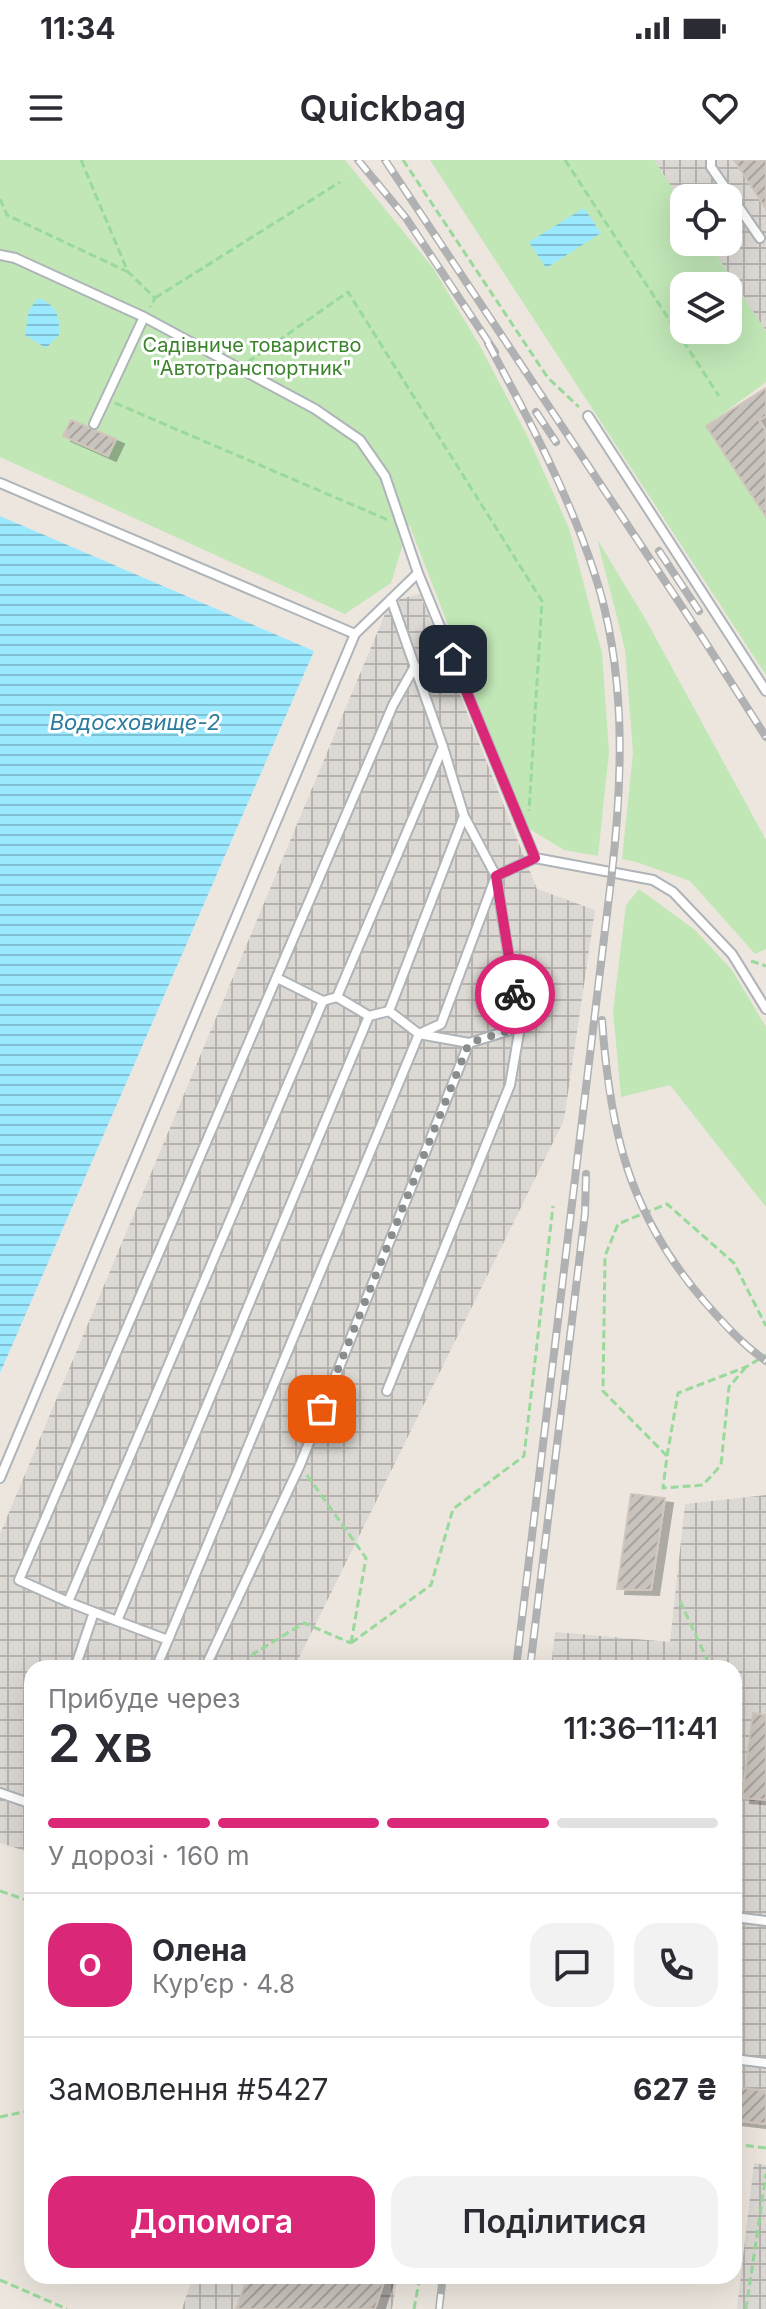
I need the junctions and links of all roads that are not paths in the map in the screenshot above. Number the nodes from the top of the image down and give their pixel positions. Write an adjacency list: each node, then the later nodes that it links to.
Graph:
1 (711, 160): 2 (lane)
2 (760, 238)
3 (0, 255): 4 (lane)
4 (144, 317): 6 (lane); 8 (lane)
5 (588, 416): 12 (lane)
6 (94, 424)
7 (0, 483): 10 (lane)
8 (418, 573): 9 (lane); 15 (lane)
9 (391, 599): 10 (lane); 11 (lane)
10 (355, 634): 27 (lane)
11 (415, 666): 13 (lane); 17 (lane)
12 (766, 691)
13 (443, 747): 14 (lane); 18 (lane)
14 (464, 816): 16 (lane); 21 (lane)
15 (535, 858): 16 (lane); 20 (lane)
16 (496, 876): 23 (lane); 24 (lane)
17 (277, 978): 19 (lane); 28 (lane)
18 (337, 997): 19 (lane); 22 (lane)
19 (323, 1001): 28 (lane)
20 (766, 1009)
21 (389, 1011): 22 (lane); 24 (lane)
22 (369, 1016): 30 (lane)
23 (520, 1027): 25 (lane); 26 (lane)
24 (419, 1034): 25 (lane); 31 (lane)
25 (469, 1043): 34 (lane)
26 (387, 1391)
27 (0, 1478)
28 (68, 1602): 29 (lane)
29 (94, 1612): 30 (lane); 32 (lane)
30 (117, 1621): 31 (lane)
31 (168, 1640): 33 (lane)
32 (78, 1660)
33 (159, 1660)
34 (209, 1660)
35 (0, 1793): 36 (lane)
36 (24, 1801)
37 (742, 1918): 38 (lane)
38 (766, 1921)
39 (742, 2060): 40 (lane)
40 (766, 2063)

